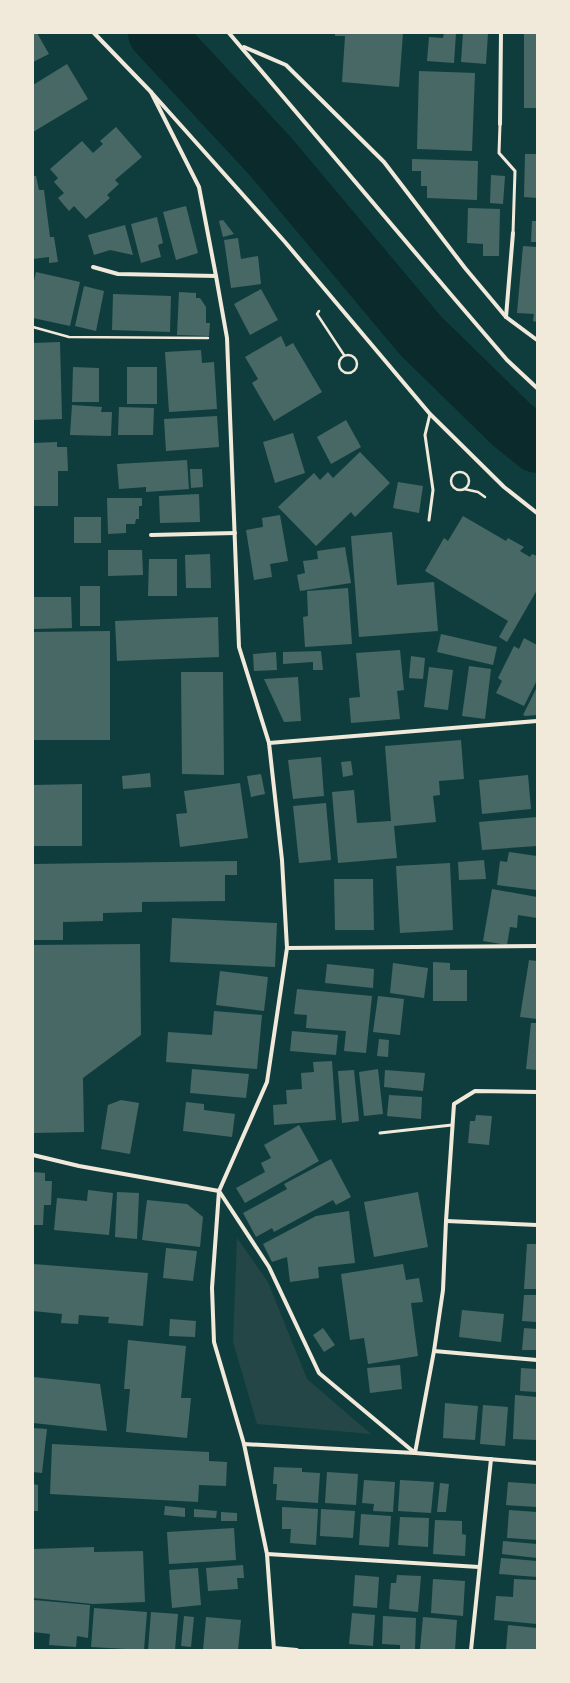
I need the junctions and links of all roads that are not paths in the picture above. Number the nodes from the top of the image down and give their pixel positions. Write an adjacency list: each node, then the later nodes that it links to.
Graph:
1 (94, 33): 5 (street)
2 (229, 33): 4 (street)
3 (501, 33): 6 (street)
4 (242, 46): 10 (street); 12 (street)
5 (151, 92): 9 (street); 13 (street)
6 (500, 124): 7 (lane)
7 (513, 233): 10 (street)
8 (93, 267): 9 (street)
9 (216, 276): 16 (street)
10 (506, 317): 11 (street)
11 (537, 340)
12 (537, 388)
13 (430, 414): 14 (street); 15 (lane)
14 (537, 512)
15 (429, 520)
16 (234, 533): 17 (street); 19 (street)
17 (151, 535)
18 (537, 721): 19 (street)
19 (269, 743): 21 (street)
20 (537, 946): 21 (street)
21 (287, 948): 26 (street)
22 (537, 1092): 23 (street)
23 (452, 1125): 24 (lane); 27 (street)
24 (380, 1133)
25 (33, 1155): 26 (street)
26 (219, 1191): 31 (street); 32 (street)
27 (446, 1221): 28 (street); 29 (street)
28 (537, 1225)
29 (434, 1352): 30 (street); 32 (street)
30 (537, 1360)
31 (244, 1444): 32 (street); 35 (street)
32 (416, 1453): 33 (street)
33 (490, 1459): 34 (street); 36 (street)
34 (537, 1463)
35 (267, 1554): 36 (street); 37 (street)
36 (479, 1567): 39 (street)
37 (274, 1649): 38 (street)
38 (297, 1650)
39 (471, 1650)

